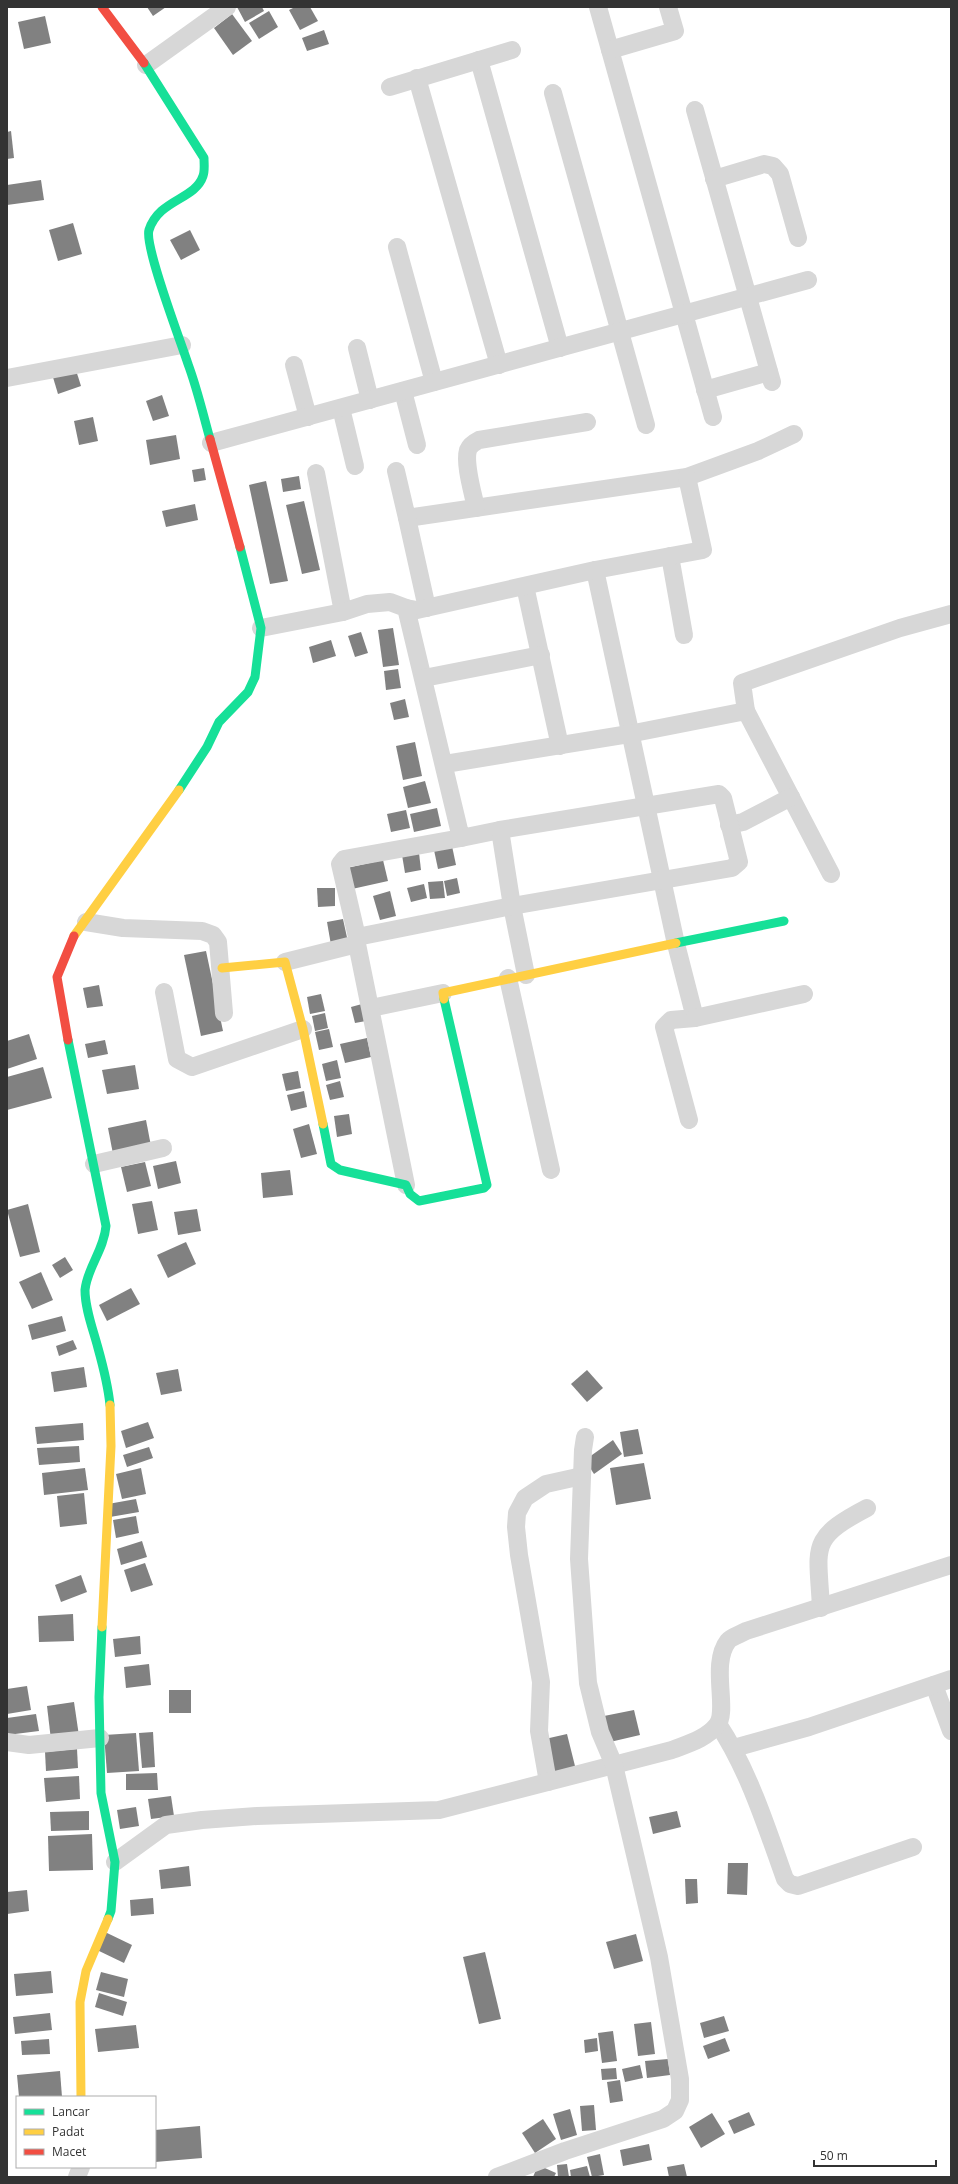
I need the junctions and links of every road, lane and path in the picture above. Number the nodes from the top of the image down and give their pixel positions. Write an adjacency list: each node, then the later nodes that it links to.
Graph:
1 (102, 7): 8 (street)
2 (227, 7): 8 (street)
3 (598, 7): 6 (street)
4 (668, 7): 6 (street)
5 (512, 50): 7 (street)
6 (610, 50): 18 (street)
7 (479, 60): 9 (street); 22 (street)
8 (146, 65): 20 (street)
9 (417, 78): 10 (street); 24 (street)
10 (390, 87)
11 (552, 93): 19 (street)
12 (695, 110): 13 (street)
13 (714, 179): 14 (street); 17 (street)
14 (798, 238)
15 (397, 247): 26 (street)
16 (808, 280): 17 (street)
17 (748, 297): 18 (street); 27 (street)
18 (684, 314): 19 (street); 27 (street)
19 (620, 332): 22 (street); 34 (street)
20 (182, 345): 25 (street); 36 (street)
21 (357, 348): 29 (street)
22 (560, 348): 24 (street)
23 (294, 364): 31 (street)
24 (499, 365): 26 (street)
25 (7, 378)
26 (434, 382): 28 (street)
27 (705, 390): 32 (street)
28 (402, 391): 29 (street); 37 (street)
29 (370, 400): 30 (street)
30 (341, 408): 31 (street); 38 (street)
31 (308, 417): 36 (street)
32 (713, 417)
33 (587, 422): 42 (street)
34 (646, 425)
35 (794, 434): 41 (street)
36 (211, 443): 51 (street)
37 (417, 445)
38 (355, 466)
39 (396, 471): 43 (street)
40 (316, 473): 49 (street)
41 (687, 477): 42 (street); 44 (street)
42 (476, 508): 43 (street)
43 (407, 518): 48 (street)
44 (670, 556): 45 (street); 52 (street)
45 (595, 570): 46 (street); 56 (street)
46 (525, 586): 48 (street); 53 (street)
47 (406, 608): 48 (street); 49 (street); 54 (street)
48 (427, 608)
49 (343, 612): 51 (street)
50 (951, 614): 55 (street)
51 (261, 628): 68 (street)
52 (684, 635)
53 (541, 655): 54 (street); 57 (street)
54 (424, 678): 58 (street)
55 (746, 711): 56 (street); 59 (street)
56 (629, 734): 57 (street); 60 (street)
57 (560, 746): 58 (street)
58 (445, 764): 63 (street)
59 (791, 797): 61 (street); 64 (street)
60 (646, 806): 61 (street); 62 (street); 65 (street)
61 (729, 825): 65 (street)
62 (500, 830): 63 (street); 66 (street)
63 (461, 838): 69 (street)
64 (831, 874)
65 (663, 880): 66 (street); 70 (street)
66 (512, 906): 69 (street); 73 (street)
67 (784, 921): 70 (street)
68 (86, 922): 72 (street); 84 (street)
69 (357, 940): 71 (street); 78 (street)
70 (676, 944): 73 (street); 80 (street)
71 (285, 962): 72 (street); 81 (street)
72 (222, 968): 79 (street)
73 (526, 975): 74 (street)
74 (508, 978): 76 (street); 85 (street)
75 (164, 992): 81 (street)
76 (443, 993): 78 (street); 86 (street)
77 (804, 994): 80 (street)
78 (371, 1008): 86 (street)
79 (224, 1013)
80 (695, 1018): 82 (street)
81 (303, 1029): 86 (street)
82 (689, 1120)
83 (163, 1148): 84 (street)
84 (94, 1164): 96 (street)
85 (551, 1170)
86 (406, 1185)
87 (585, 1437): 88 (street)
88 (582, 1476): 99 (street); 100 (street)
89 (867, 1508): 91 (street)
90 (951, 1565): 91 (street)
91 (821, 1608): 94 (street)
92 (951, 1679): 93 (street)
93 (934, 1685): 95 (street); 98 (street)
94 (718, 1724): 98 (street); 99 (street)
95 (951, 1731)
96 (100, 1738): 97 (street); 102 (street)
97 (7, 1742)
98 (734, 1748): 101 (street)
99 (614, 1765): 100 (street); 104 (street)
100 (548, 1782): 102 (street)
101 (913, 1847)
102 (115, 1862): 103 (street)
103 (81, 2096)
104 (497, 2177)

